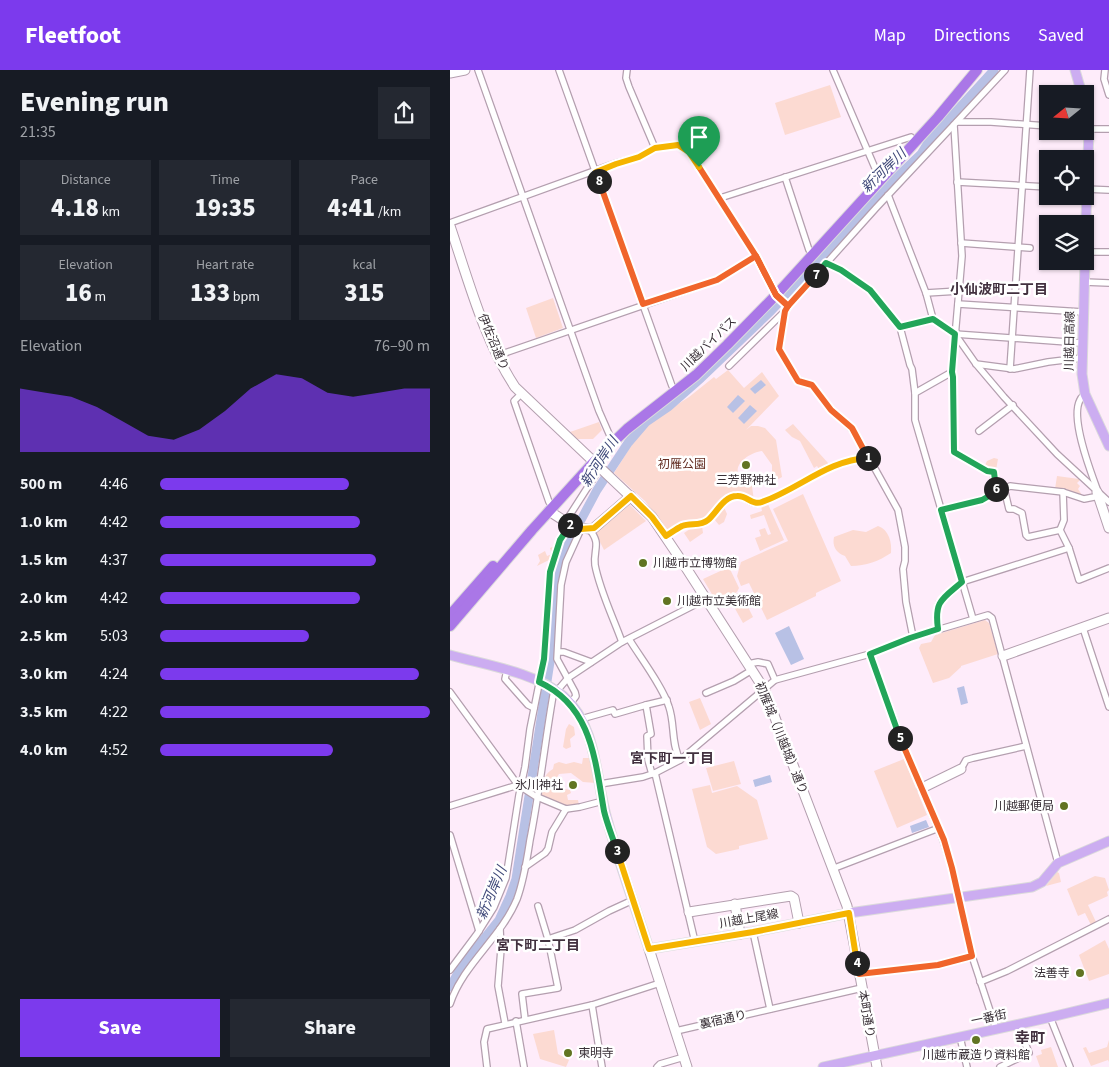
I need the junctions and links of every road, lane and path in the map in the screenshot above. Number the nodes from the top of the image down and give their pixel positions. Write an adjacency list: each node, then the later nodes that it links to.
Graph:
1 (465, 70): 12 (street)
2 (478, 70): 32 (street)
3 (559, 70): 23 (street)
4 (627, 70): 21 (street)
5 (832, 70): 22 (street)
6 (968, 70): 20 (highway, 川越バイパス)
7 (978, 70): 48 (highway, 川越バイパス)
8 (1005, 70): 15 (street)
9 (1030, 70): 16 (street)
10 (1075, 70): 13 (main road)
11 (1105, 70): 14 (street)
12 (450, 74)
13 (1079, 85)
14 (1109, 95)
15 (956, 124): 16 (street); 26 (street); 31 (street)
16 (1026, 124): 17 (street); 27 (street)
17 (1039, 125)
18 (1094, 129): 19 (street)
19 (1109, 130)
20 (911, 137): 22 (street); 24 (highway, 川越バイパス)
21 (655, 148): 23 (street); 33 (street)
22 (869, 151): 24 (street); 25 (street)
23 (596, 172): 32 (street); 49 (street)
24 (878, 174): 38 (highway, 川越バイパス)
25 (785, 177): 33 (street); 38 (street)
26 (957, 182): 27 (street); 35 (street)
27 (1022, 186): 28 (street); 36 (street)
28 (1039, 187)
29 (1094, 189): 30 (street)
30 (1109, 190)
31 (888, 196): 42 (street); 47 (street)
32 (523, 197): 34 (street); 56 (street)
33 (720, 198): 41 (street)
34 (450, 225): 60 (street, 伊佐沼通り)
35 (961, 243): 36 (street); 46 (street)
36 (1018, 247): 37 (street); 52 (street)
37 (1030, 248)
38 (809, 250): 48 (highway, 川越バイパス)
39 (1094, 251): 40 (street)
40 (1109, 252)
41 (756, 256): 48 (street); 49 (street)
42 (826, 263): 51 (street); 55 (street)
43 (1084, 270): 44 (main road, 川越日高線)
44 (1084, 282): 45 (street); 53 (main road, 川越日高線)
45 (1109, 283)
46 (959, 291): 47 (street); 50 (street)
47 (926, 293): 54 (street)
48 (776, 294): 51 (street); 66 (highway, 川越バイパス); 75 (highway, 川越バイパス)
49 (643, 304): 56 (street); 66 (street)
50 (958, 304): 52 (street); 57 (street)
51 (786, 307): 63 (street); 74 (street)
52 (1014, 308): 53 (street); 58 (street)
53 (1083, 312): 59 (main road, 川越日高線)
54 (933, 319): 55 (street); 57 (street)
55 (900, 327): 68 (street)
56 (570, 330): 60 (street); 72 (street)
57 (955, 334): 58 (street); 62 (street); 65 (street)
58 (1012, 338): 59 (street); 64 (street)
59 (1081, 343): 61 (main road, 川越日高線)
60 (496, 356): 67 (street, 伊佐沼通り)
61 (1081, 358): 64 (street); 69 (main road, 川越日高線)
62 (976, 364): 64 (street); 70 (street)
63 (729, 366)
64 (1010, 369)
65 (952, 372): 68 (street); 77 (street)
66 (672, 386): 72 (highway, 川越バイパス)
67 (521, 394): 75 (street, 伊佐沼通り); 82 (street)
68 (915, 394): 83 (street)
69 (1085, 394): 73 (main road, 川越日高線); 79 (street)
70 (1013, 405): 71 (street); 79 (street)
71 (979, 431)
72 (610, 436): 75 (highway, 川越バイパス)
73 (1109, 446)
74 (869, 458): 88 (street); 99 (street)
75 (597, 465): 80 (street, 初雁城（川越城）通り); 82 (highway, 川越バイパス); 84 (street)
76 (1004, 488): 77 (street); 78 (street); 87 (street)
77 (996, 492): 83 (street)
78 (1063, 492): 79 (street); 87 (street)
79 (1098, 494): 81 (street); 85 (street)
80 (631, 496): 86 (street); 88 (street, 初雁城（川越城）通り)
81 (1109, 502)
82 (549, 506): 84 (street); 93 (highway, 川越バイパス); 96 (highway, 川越バイパス)
83 (941, 510): 91 (street)
84 (568, 523): 86 (street); 111 (street)
85 (1109, 528)
86 (585, 529): 101 (street); 102 (street)
87 (1060, 530): 89 (street)
88 (666, 536): 92 (street, 初雁城（川越城）通り)
89 (1069, 548): 90 (street); 91 (street)
90 (1109, 568)
91 (962, 582): 95 (street); 98 (street)
92 (706, 599): 100 (street); 107 (street, 初雁城（川越城）通り)
93 (450, 615)
94 (1109, 618): 97 (street)
95 (973, 619): 98 (street); 105 (street)
96 (450, 626)
97 (1083, 628): 105 (street); 119 (street)
98 (938, 629): 99 (street)
99 (913, 637): 103 (street)
100 (629, 639): 101 (street); 116 (street)
101 (622, 642): 106 (street)
102 (558, 652): 106 (street); 109 (street)
103 (870, 654): 110 (street); 128 (street)
104 (450, 655): 108 (main road)
105 (1003, 656): 122 (street)
106 (591, 662): 109 (street)
107 (750, 667): 110 (street); 112 (street, 初雁城（川越城）通り); 115 (street)
108 (507, 670): 111 (main road); 120 (street)
109 (568, 678): 113 (street); 117 (street)
110 (776, 680): 112 (street)
111 (540, 682): 113 (main road); 120 (street)
112 (764, 689): 123 (street); 138 (street, 初雁城（川越城）通り)
113 (554, 690): 117 (main road); 129 (street)
114 (450, 692): 127 (street)
115 (706, 694)
116 (667, 700): 118 (street); 123 (street)
117 (570, 704): 121 (main road)
118 (646, 705): 121 (street); 125 (street)
119 (1109, 707)
120 (534, 708): 127 (street)
121 (581, 719): 126 (main road)
122 (1026, 746): 124 (street); 136 (street)
123 (680, 760): 125 (street)
124 (961, 769): 128 (street)
125 (654, 774): 126 (street); 143 (street)
126 (600, 784): 130 (main road)
127 (521, 788): 129 (street); 131 (street); 148 (street)
128 (922, 788): 133 (street)
129 (537, 797): 132 (street); 137 (street)
130 (603, 801): 132 (street); 140 (main road)
131 (450, 806)
132 (566, 809): 137 (street)
133 (939, 828): 138 (street); 139 (street)
134 (450, 835): 148 (street)
135 (1109, 842): 136 (main road, 川越上尾線)
136 (1058, 863): 139 (main road, 川越上尾線)
137 (526, 867): 147 (street)
138 (832, 869): 144 (street, 初雁城（川越城）通り)
139 (957, 897): 144 (main road, 川越上尾線); 154 (street)
140 (633, 900): 151 (street); 153 (main road)
141 (735, 904): 143 (street); 146 (street); 150 (street)
142 (538, 906): 151 (street)
143 (689, 912): 152 (street)
144 (849, 913): 146 (main road, 川越上尾線); 156 (street, 本町通り)
145 (1109, 919): 157 (street)
146 (799, 923): 149 (main road, 川越上尾線)
147 (500, 929): 161 (street); 167 (street)
148 (479, 931): 155 (street)
149 (753, 932): 150 (main road, 川越上尾線); 163 (street)
150 (740, 934): 152 (main road, 川越上尾線)
151 (548, 939): 165 (street)
152 (695, 942): 153 (main road, 川越上尾線)
153 (649, 949): 158 (street)
154 (972, 956): 156 (street); 157 (street)
155 (450, 970)
156 (859, 974): 159 (street, 本町通り)
157 (980, 982): 169 (street)
158 (660, 983): 162 (street); 170 (street)
159 (862, 988): 163 (street, 裏宿通り); 172 (street, 本町通り)
160 (1109, 1003): 164 (main road, 一番街)
161 (450, 1004)
162 (592, 1005): 165 (street); 176 (street)
163 (770, 1009): 170 (street, 裏宿通り)
164 (1050, 1018): 168 (main road, 一番街); 183 (street)
165 (525, 1019): 166 (street)
166 (516, 1021): 167 (street); 175 (street)
167 (505, 1024): 174 (street)
168 (1018, 1025): 169 (main road, 一番街); 182 (street)
169 (996, 1029): 171 (main road, 一番街)
170 (676, 1031): 173 (street)
171 (960, 1037): 172 (main road, 一番街); 181 (street)
172 (874, 1056): 179 (main road, 一番街); 180 (street, 本町通り)
173 (684, 1057): 177 (street); 178 (street)
174 (486, 1067)
175 (524, 1067)
176 (602, 1067)
177 (657, 1067)
178 (687, 1067)
179 (823, 1067)
180 (877, 1067)
181 (967, 1067)
182 (1000, 1067)
183 (1070, 1067)

